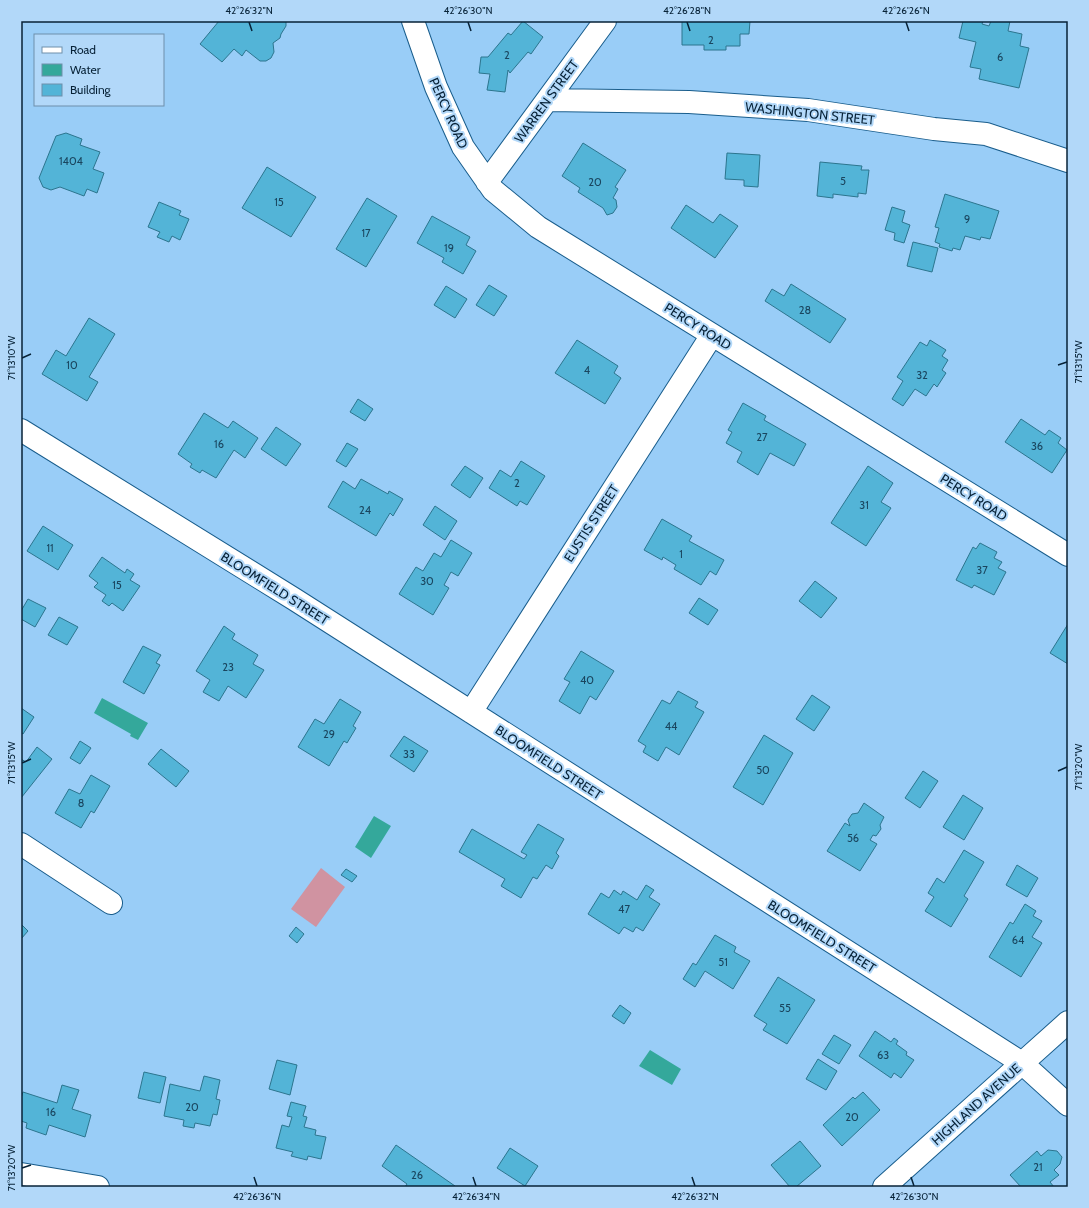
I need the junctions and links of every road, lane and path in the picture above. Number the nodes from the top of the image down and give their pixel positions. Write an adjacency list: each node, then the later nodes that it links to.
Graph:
1 (414, 21): 5 (street, PERCY ROAD)
2 (605, 21): 3 (street, WARREN STREET)
3 (548, 100): 4 (street, WASHINGTON STREET); 5 (street, WARREN STREET)
4 (1068, 161)
5 (487, 182): 6 (street, PERCY ROAD)
6 (712, 335): 8 (street, PERCY ROAD); 9 (street, EUSTIS STREET)
7 (21, 430): 9 (street, BLOOMFIELD STREET)
8 (1068, 555)
9 (471, 712): 13 (street, BLOOMFIELD STREET)
10 (21, 844): 11 (street)
11 (111, 903)
12 (1068, 1022): 13 (street, HIGHLAND AVENUE)
13 (1022, 1063): 14 (street, BLOOMFIELD STREET); 17 (street, HIGHLAND AVENUE)
14 (1068, 1105)
15 (21, 1174): 16 (street)
16 (98, 1187)
17 (884, 1187)

